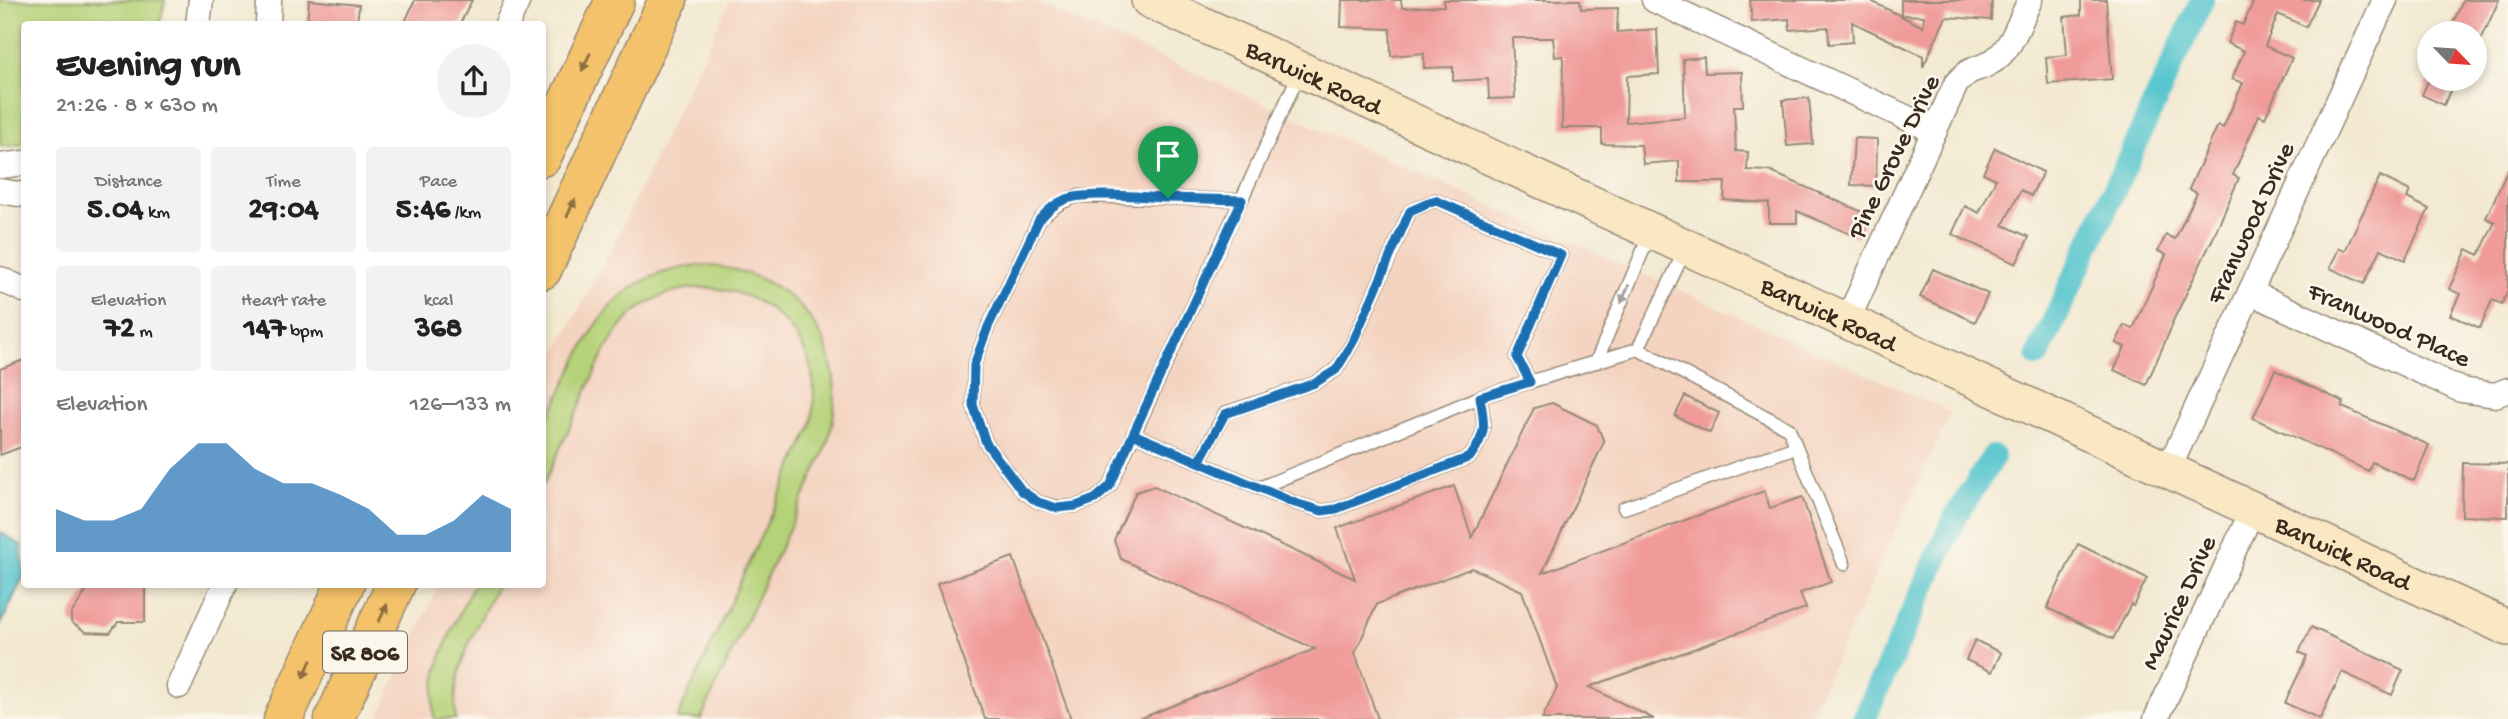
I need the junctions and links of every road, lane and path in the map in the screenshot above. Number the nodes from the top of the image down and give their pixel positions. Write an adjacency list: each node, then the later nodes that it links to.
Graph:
1 (201, 0): 10 (street)
2 (269, 0): 11 (street)
3 (518, 0): 12 (street)
4 (615, 0): 15 (main road, one-way to 15)
5 (668, 0): 23 (main road, one-way to 5)
6 (1149, 0): 13 (street, Barwick Road)
7 (1654, 0): 14 (street)
8 (2030, 0): 14 (street, Pine Grove Drive)
9 (2385, 0): 26 (street, Franwood Drive)
10 (198, 21)
11 (268, 21)
12 (508, 21)
13 (1301, 70): 20 (lane); 21 (street, Barwick Road)
14 (1935, 131): 27 (street, Pine Grove Drive)
15 (546, 148)
16 (21, 163): 17 (street)
17 (0, 166)
18 (0, 191): 19 (street)
19 (21, 194)
20 (1242, 200): 33 (lane); 33 (lane)
21 (1651, 231): 22 (street, Barwick Road); 29 (lane, one-way to 29)
22 (1686, 247): 27 (street, Barwick Road); 28 (lane)
23 (546, 261)
24 (0, 279): 25 (street)
25 (21, 289)
26 (2250, 292): 31 (street, Franwood Place); 36 (street, Franwood Drive)
27 (1847, 321): 36 (street, Barwick Road)
28 (1638, 349): 29 (lane); 34 (lane)
29 (1597, 362): 30 (lane)
30 (1530, 382): 32 (lane); 35 (lane)
31 (2508, 390)
32 (1480, 397): 37 (lane); 37 (lane)
33 (1133, 434): 35 (lane)
34 (1796, 447): 38 (lane); 40 (lane)
35 (1199, 462): 37 (lane)
36 (2168, 470): 39 (street, Barwick Road)
37 (1259, 488)
38 (1624, 509)
39 (2253, 509): 44 (street, Barwick Road); 48 (street, Maurice Drive)
40 (1844, 564)
41 (223, 588): 45 (street)
42 (343, 588): 46 (main road, SR 806, one-way to 46)
43 (394, 588): 47 (main road, SR 806, one-way to 43)
44 (2508, 628)
45 (179, 686)
46 (284, 719)
47 (334, 719)
48 (2156, 719)

